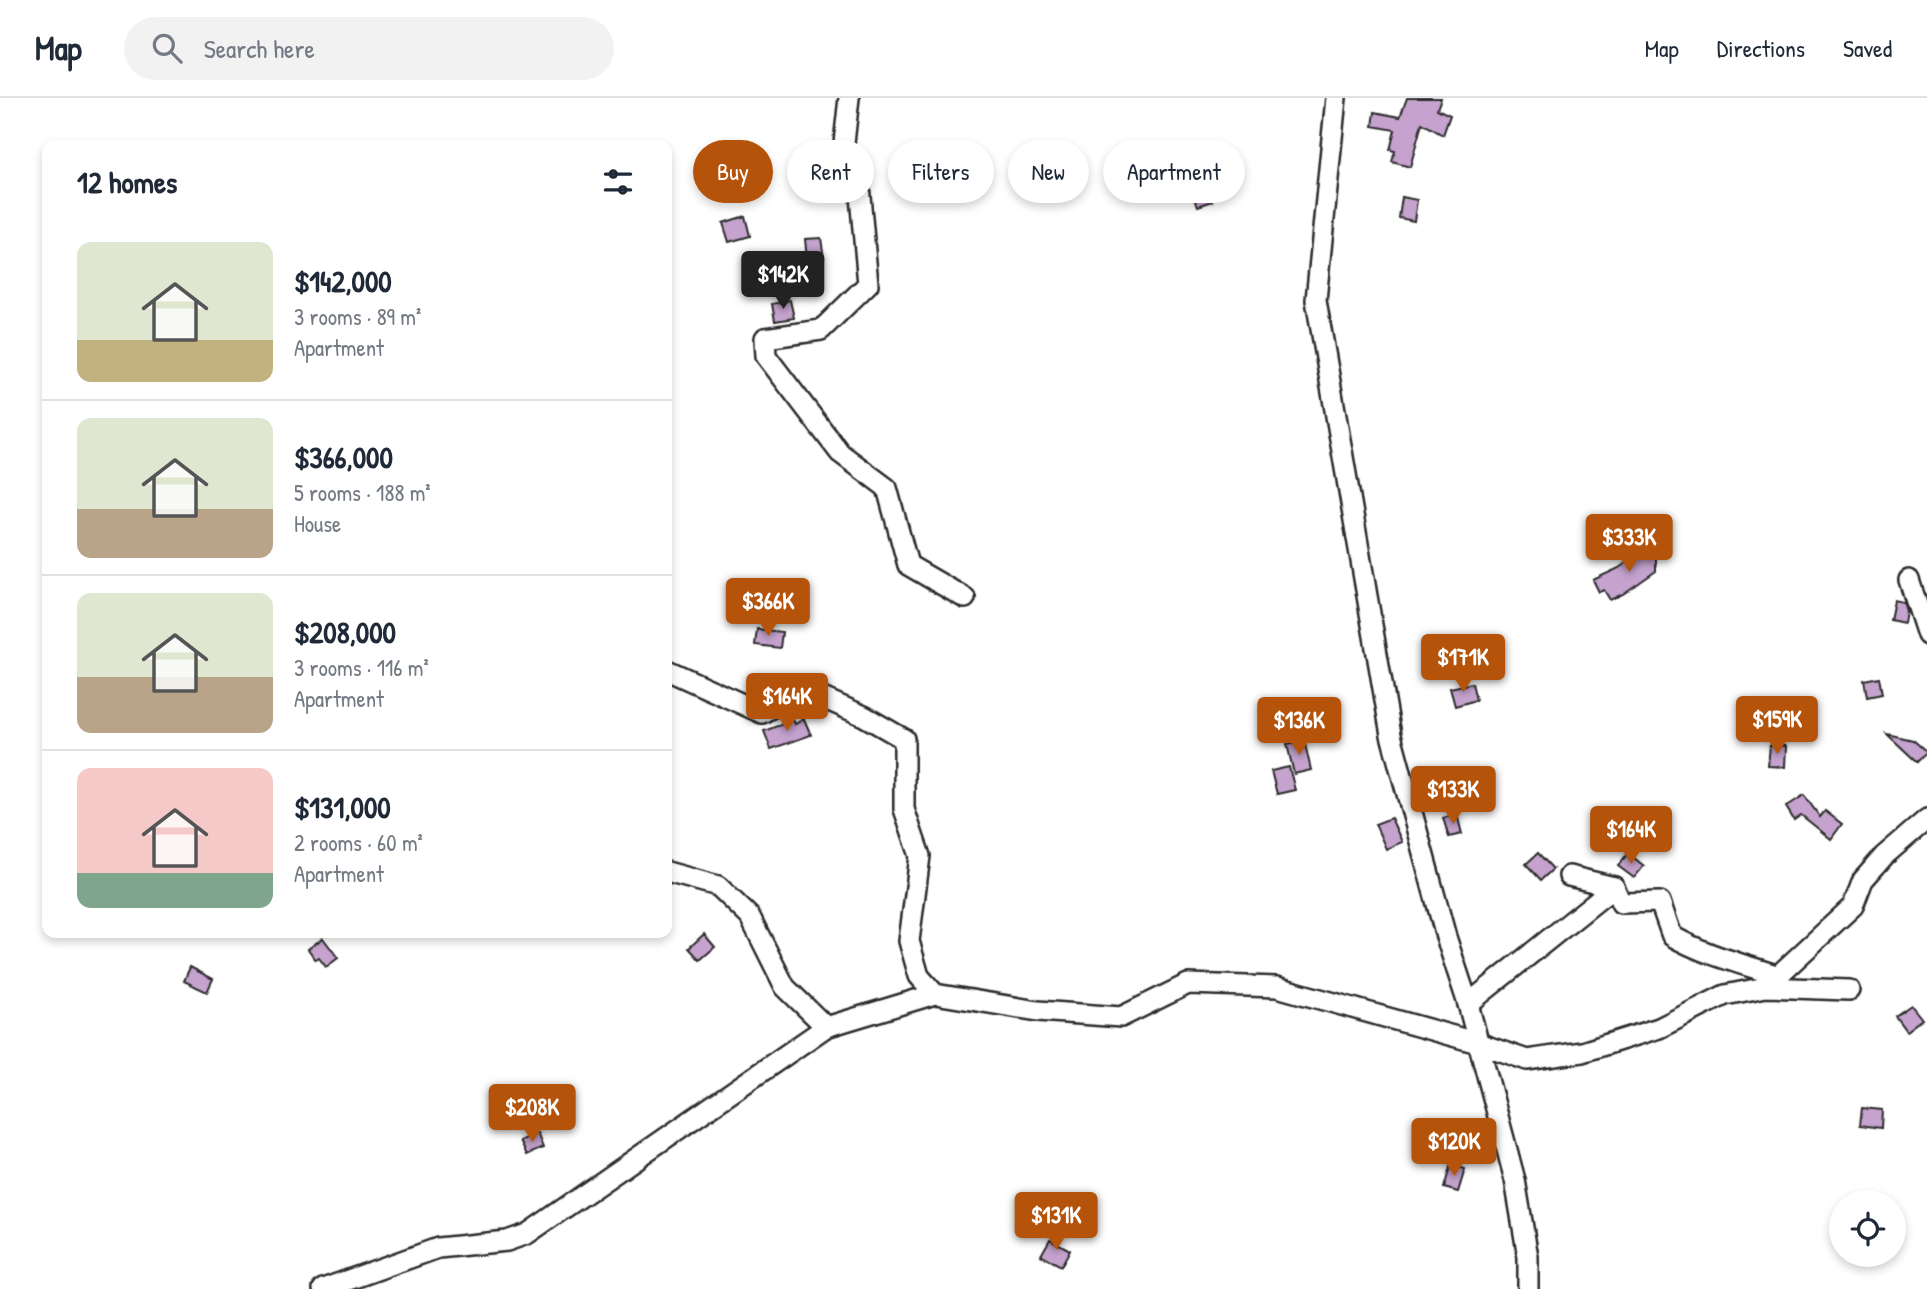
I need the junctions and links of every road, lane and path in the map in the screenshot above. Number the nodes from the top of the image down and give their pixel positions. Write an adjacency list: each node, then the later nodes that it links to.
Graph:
1 (849, 98): 4 (street)
2 (1336, 98): 14 (street)
3 (1909, 580): 5 (street)
4 (965, 598)
5 (1927, 635)
6 (672, 672): 13 (street)
7 (1927, 819): 11 (street)
8 (672, 873): 15 (street)
9 (1569, 876): 10 (street)
10 (1614, 887): 11 (street); 14 (street)
11 (1772, 982): 12 (street); 16 (street)
12 (1849, 990)
13 (935, 994): 15 (street); 16 (street)
14 (1468, 1004): 16 (street)
15 (826, 1027): 17 (street)
16 (1478, 1043): 18 (street)
17 (323, 1289)
18 (1528, 1289)

